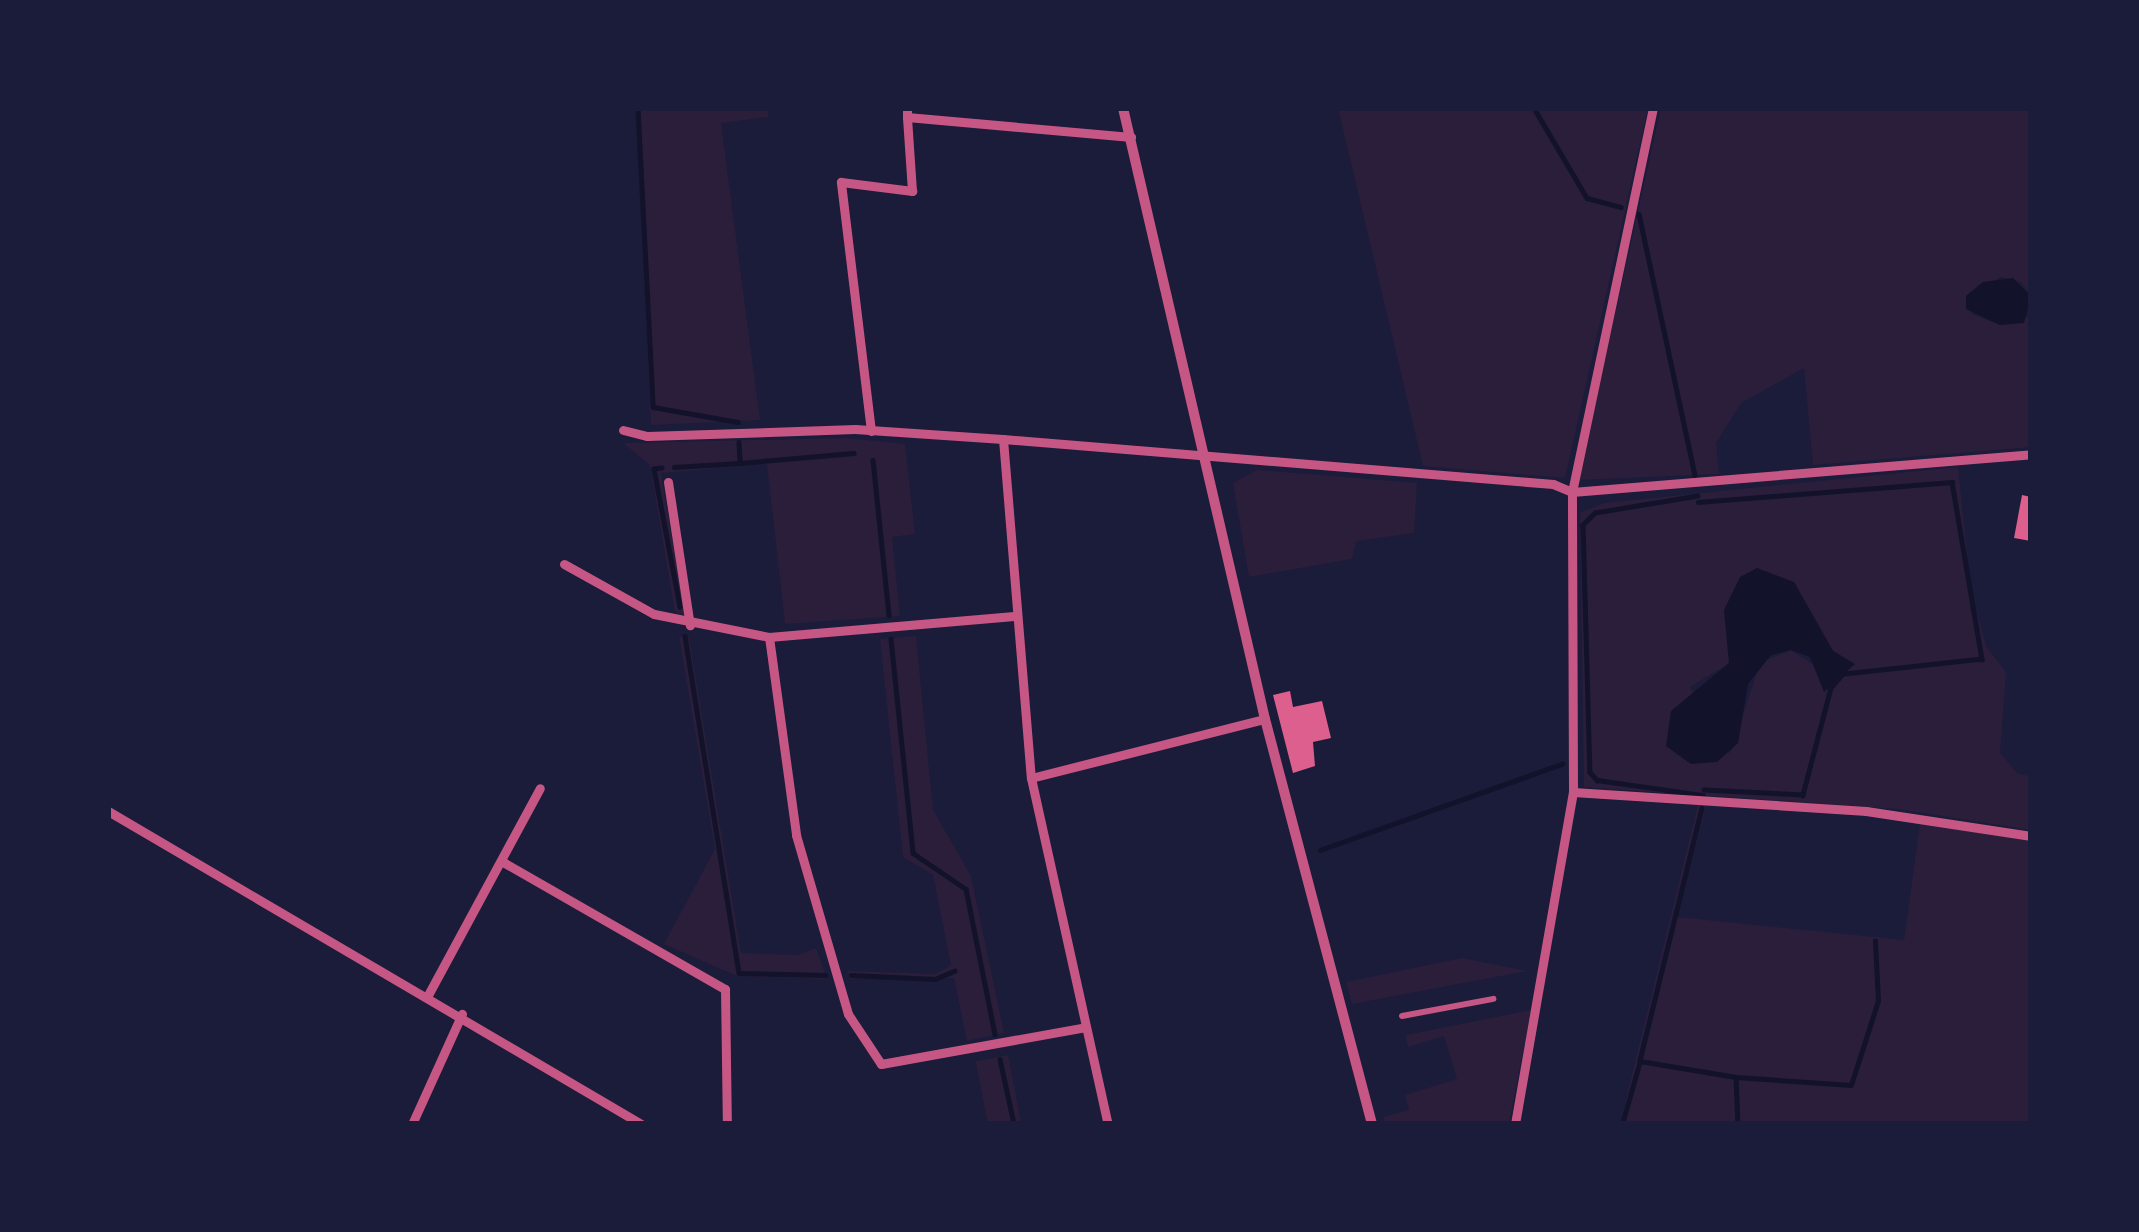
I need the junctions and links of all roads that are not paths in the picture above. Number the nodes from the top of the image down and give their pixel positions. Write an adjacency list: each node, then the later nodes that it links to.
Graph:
1 (1123, 108): 4 (street)
2 (1653, 108): 11 (street)
3 (907, 113): 4 (street); 6 (street)
4 (1131, 137): 9 (street)
5 (622, 430): 6 (street)
6 (871, 430): 7 (street)
7 (1003, 439): 9 (street); 13 (street)
8 (2031, 454): 11 (street)
9 (1210, 456): 11 (street); 16 (street)
10 (668, 482): 14 (street)
11 (1571, 492): 19 (street)
12 (564, 564): 14 (street)
13 (1014, 616): 15 (street); 17 (street)
14 (691, 625): 15 (street)
15 (769, 638): 27 (street)
16 (1265, 719): 17 (street); 32 (street)
17 (1030, 778): 27 (street)
18 (540, 788): 22 (street)
19 (1573, 792): 21 (street); 33 (street)
20 (108, 812): 23 (street)
21 (2031, 836)
22 (502, 862): 23 (street); 30 (street)
23 (428, 995): 25 (street)
24 (1493, 999): 26 (street)
25 (462, 1014): 28 (street); 29 (street)
26 (1402, 1016)
27 (1086, 1027): 31 (street)
28 (412, 1124)
29 (641, 1124)
30 (728, 1124)
31 (1108, 1124)
32 (1372, 1124)
33 (1515, 1124)

